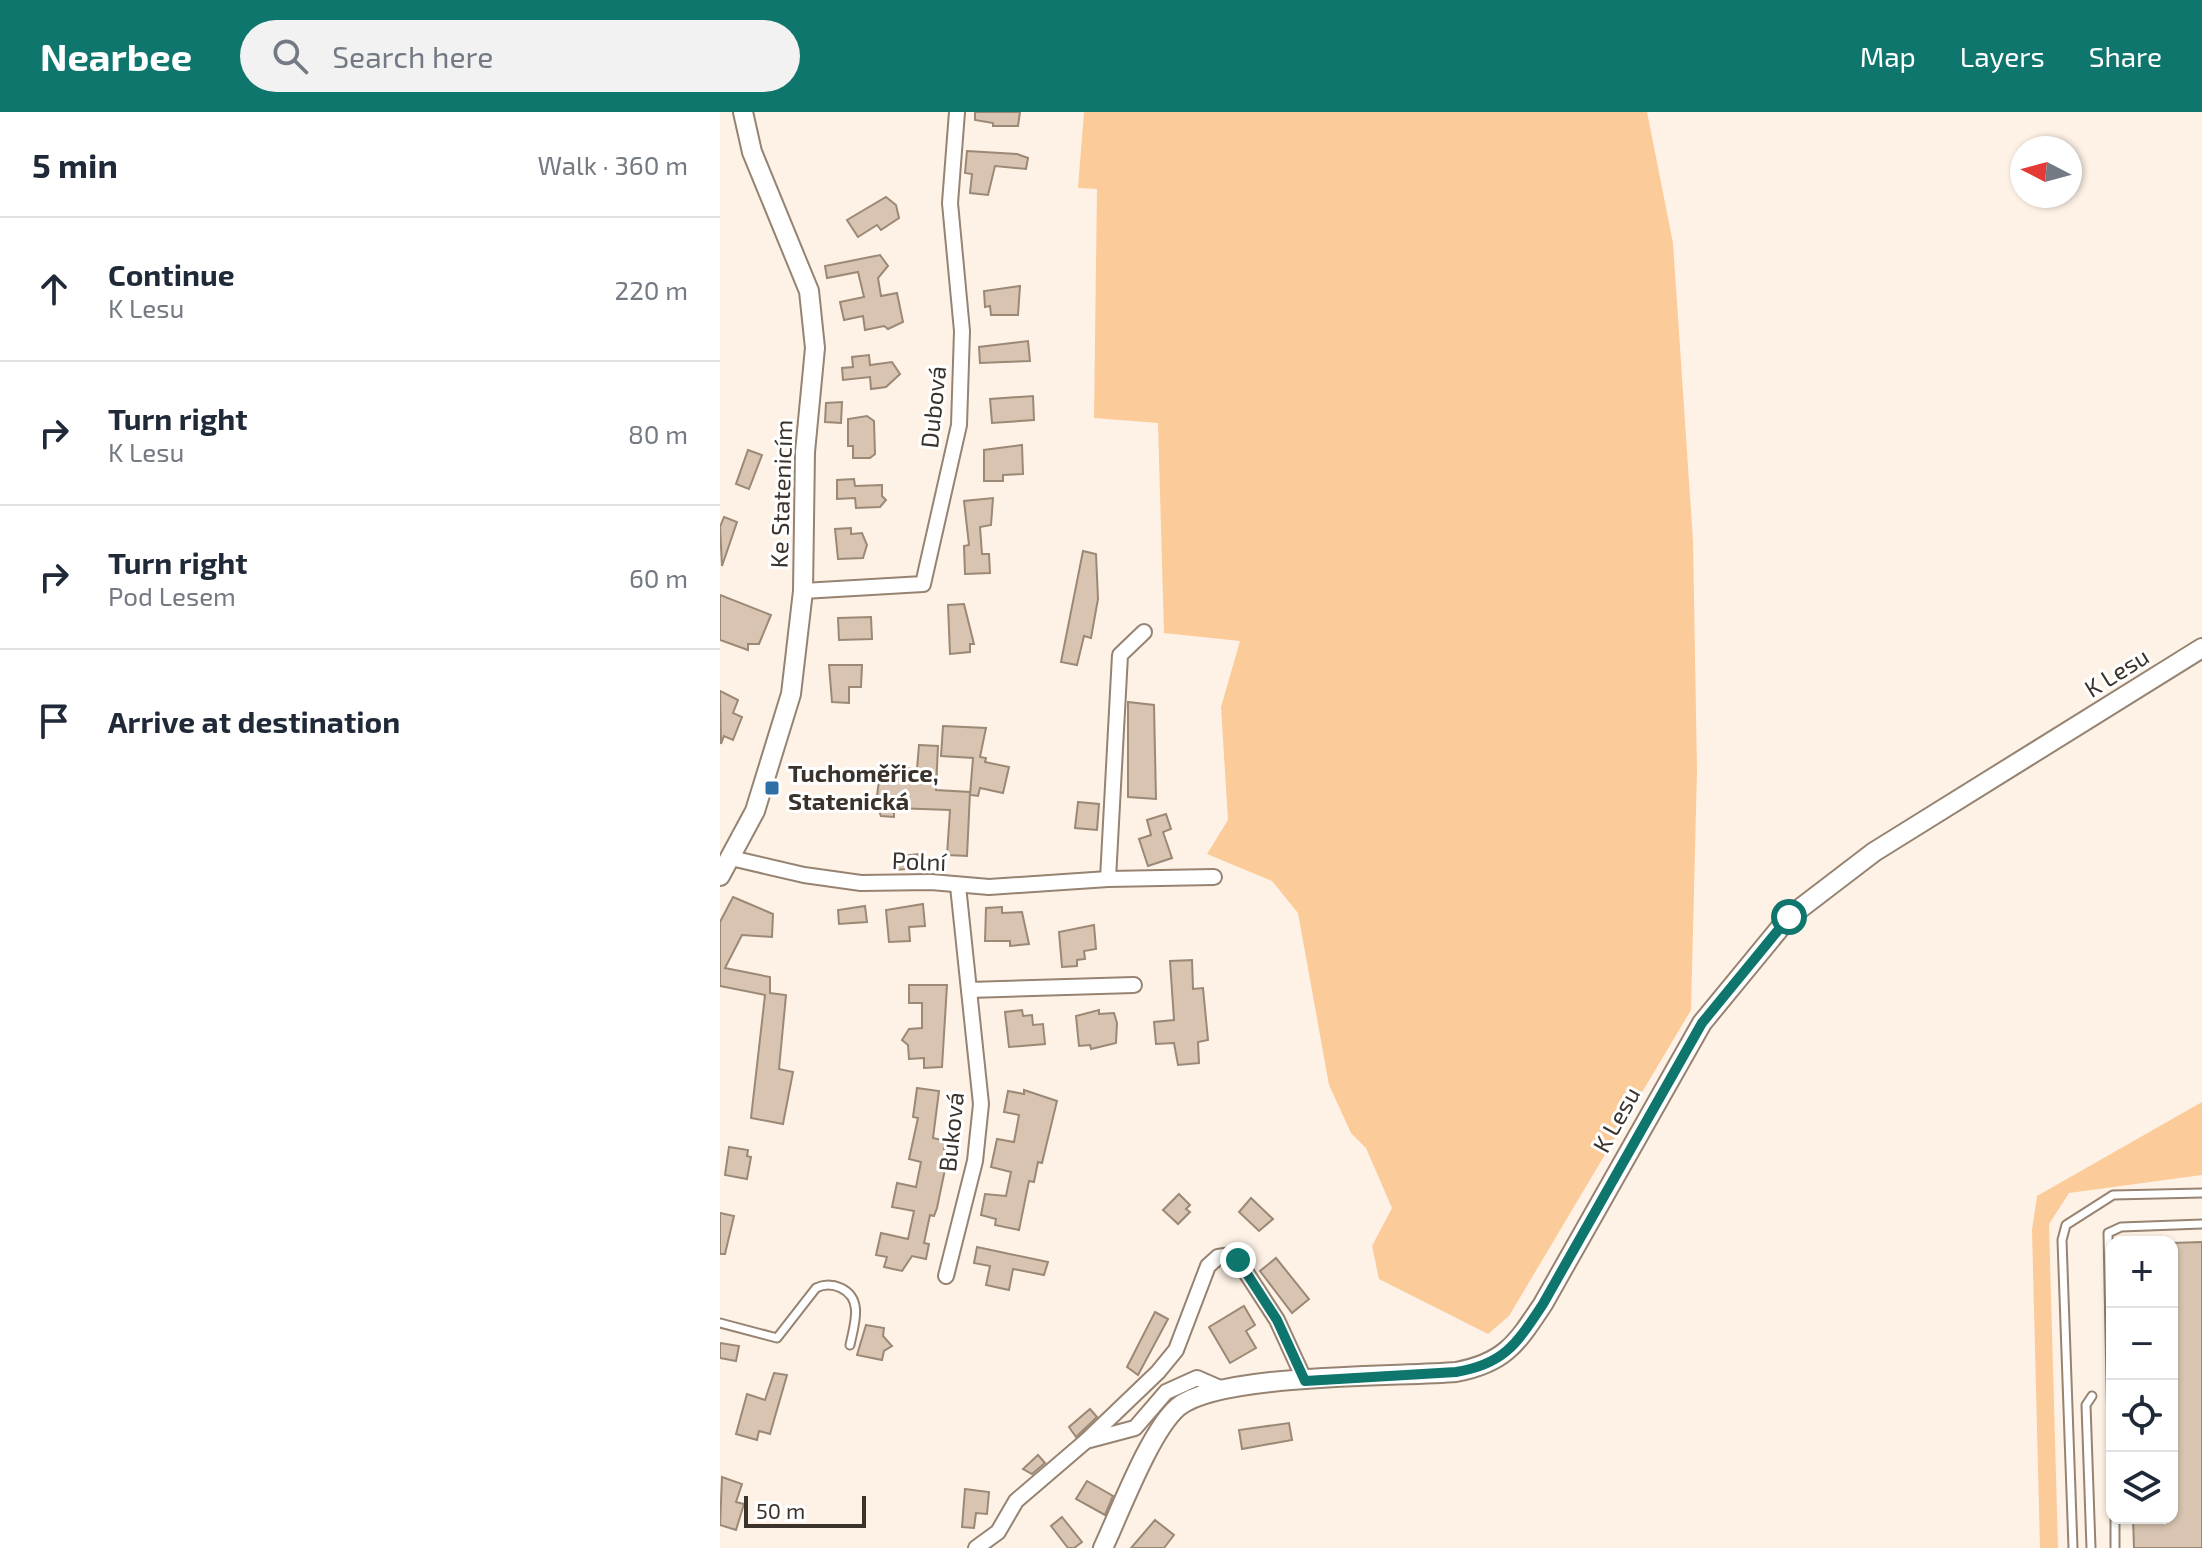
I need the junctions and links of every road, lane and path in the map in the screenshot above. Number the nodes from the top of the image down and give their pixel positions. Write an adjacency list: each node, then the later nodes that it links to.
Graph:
1 (743, 112): 3 (street, Ke Statenicím)
2 (957, 112): 3 (street, Dubová)
3 (803, 591): 6 (street, Ke Statenicím)
4 (1144, 632): 9 (street)
5 (2202, 648): 19 (street, K Lesu)
6 (731, 858): 7 (street, Ke Statenicím); 10 (street, Polní)
7 (720, 876)
8 (1214, 877): 9 (street, Polní)
9 (1108, 879): 10 (street, Polní)
10 (958, 886): 12 (street, Buková)
11 (1134, 985): 12 (street)
12 (969, 990): 15 (street, Buková)
13 (2202, 1193): 26 (lane)
14 (2202, 1224): 18 (lane)
15 (946, 1276)
16 (720, 1323): 17 (lane)
17 (850, 1345)
18 (2111, 1380)
19 (1305, 1381): 20 (street, K Lesu); 22 (street)
20 (1220, 1388): 22 (street); 25 (street, K Lesu)
21 (2092, 1396): 27 (lane)
22 (1086, 1441): 24 (street)
23 (2115, 1524): 28 (lane)
24 (976, 1548)
25 (1103, 1548)
26 (2073, 1548)
27 (2091, 1548)
28 (2115, 1548)

